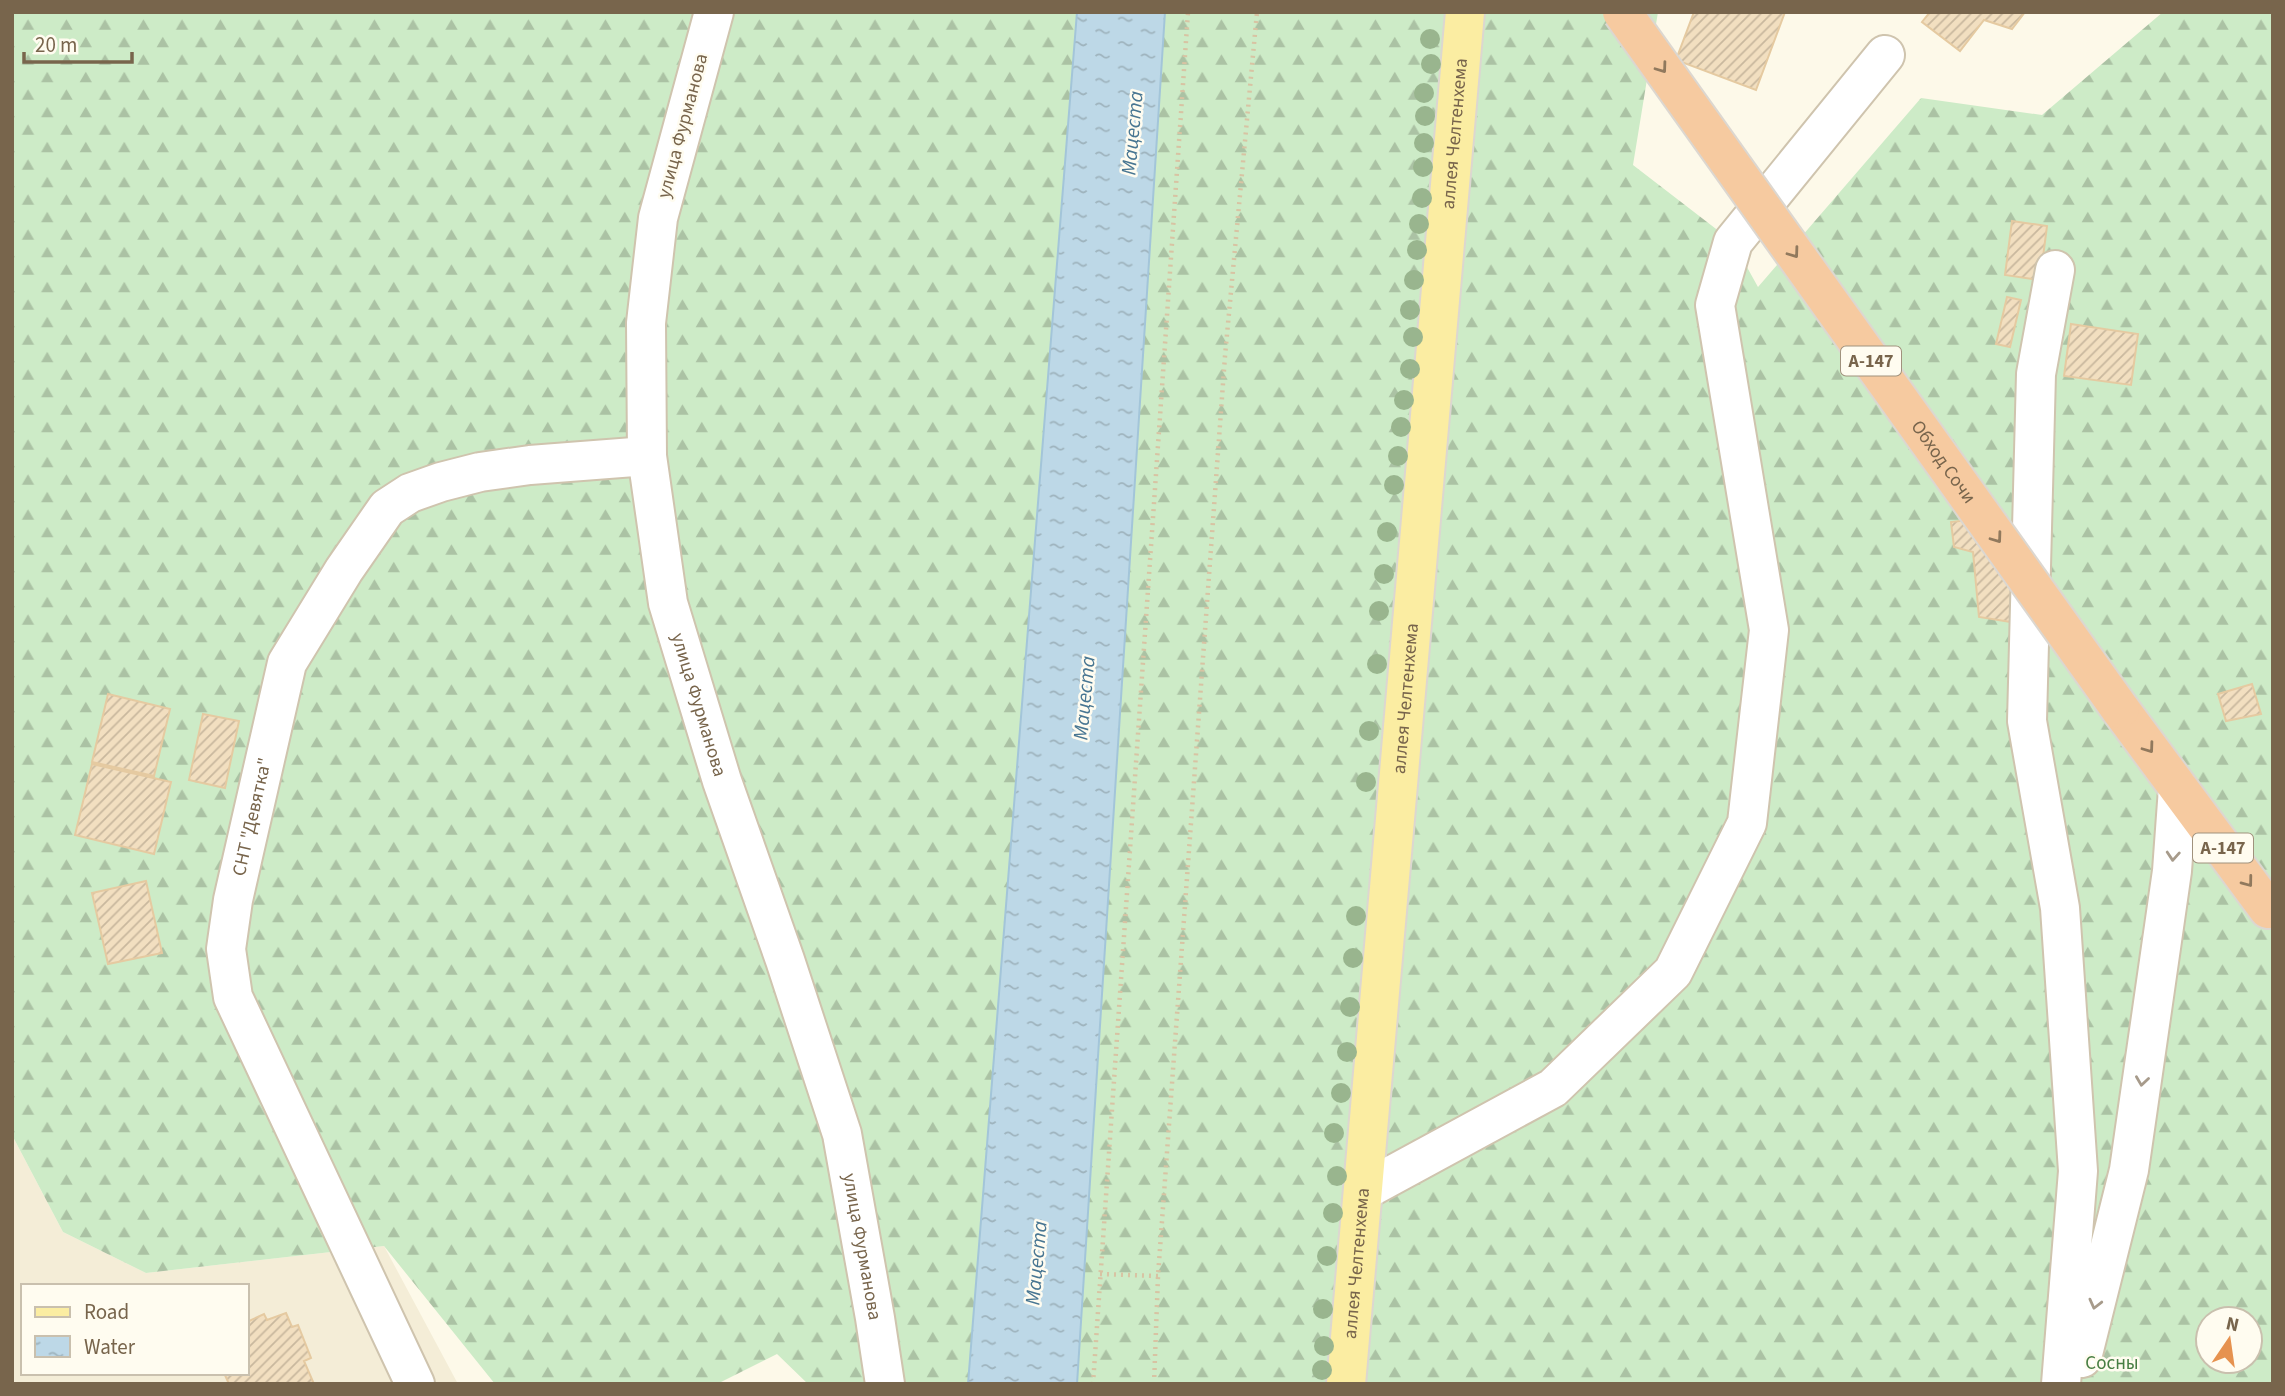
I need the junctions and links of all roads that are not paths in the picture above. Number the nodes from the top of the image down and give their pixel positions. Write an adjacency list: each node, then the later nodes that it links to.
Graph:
1 (714, 12): 6 (street, улица Фурманова)
2 (1465, 12): 9 (main road, аллея Челтенхема)
3 (1622, 12): 7 (highway, Обход Сочи / А-147, one-way to 7, bridge)
4 (1885, 55): 9 (street)
5 (2054, 270): 13 (street)
6 (648, 456): 10 (street, СНТ "Девятка"); 11 (street, улица Фурманова)
7 (2178, 788): 8 (highway, Обход Сочи / А-147, one-way to 8); 14 (street, one-way to 14)
8 (2268, 909)
9 (1365, 1190): 12 (main road, аллея Челтенхема)
10 (415, 1384)
11 (885, 1384)
12 (1346, 1384)
13 (2061, 1384)
14 (2075, 1384)

